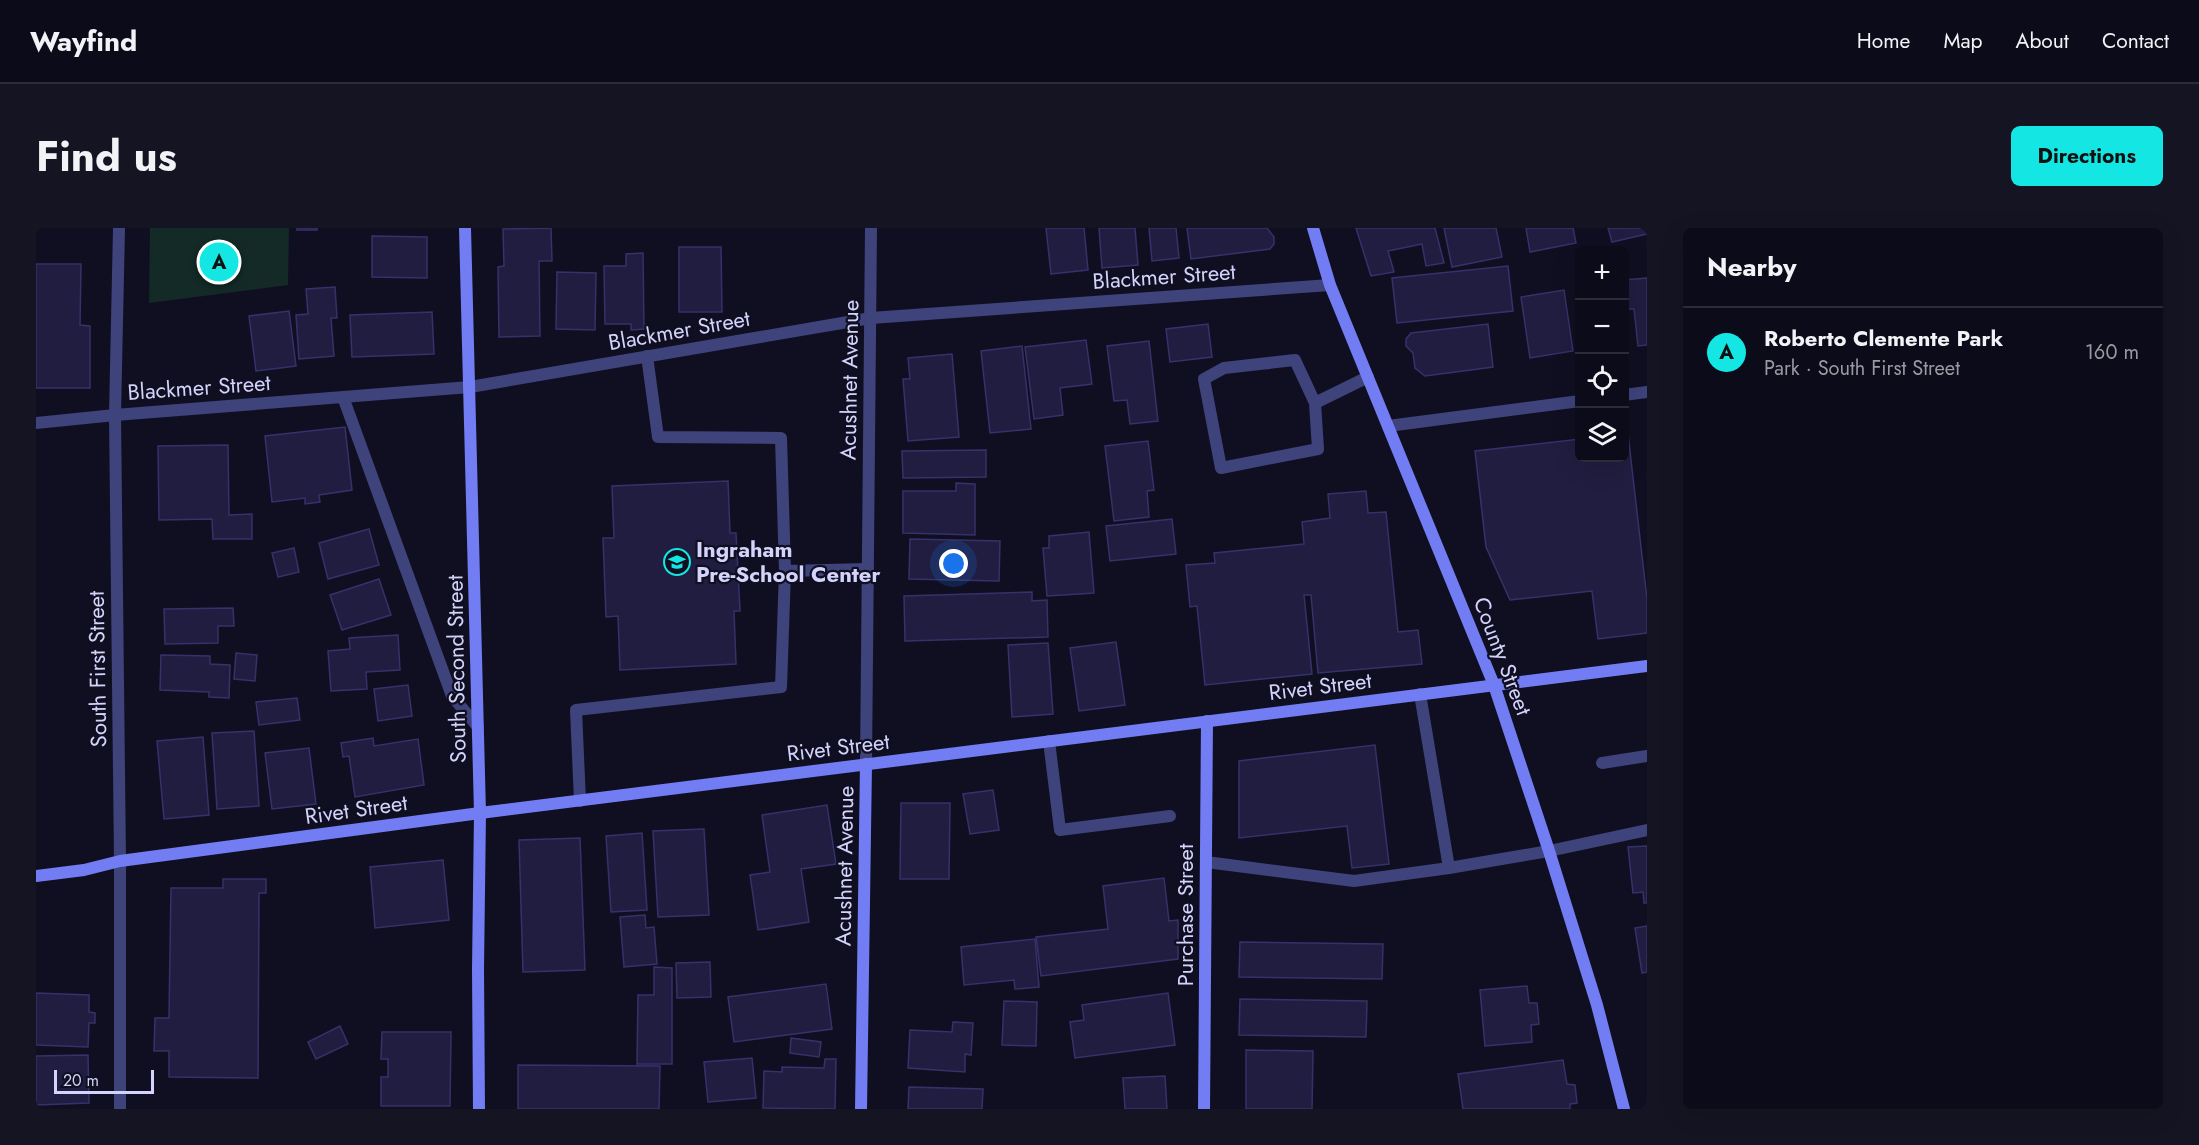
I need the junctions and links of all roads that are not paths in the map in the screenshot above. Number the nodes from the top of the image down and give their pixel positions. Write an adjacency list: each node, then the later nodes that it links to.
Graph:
1 (119, 228): 15 (street, South First Street)
2 (465, 228): 9 (street, South Second Street)
3 (871, 228): 6 (street, Acushnet Avenue)
4 (1313, 228): 5 (street, County Street)
5 (1330, 285): 6 (street, Blackmer Street); 8 (street, County Street)
6 (871, 318): 7 (street, Blackmer Street); 18 (street, Acushnet Avenue)
7 (647, 356): 9 (street, Blackmer Street); 19 (street)
8 (1368, 377): 14 (street); 17 (street, County Street)
9 (470, 387): 12 (street, Blackmer Street); 24 (street, South Second Street)
10 (1647, 392): 11 (street)
11 (1629, 394)
12 (343, 397): 15 (street, Blackmer Street); 24 (street)
13 (1575, 402): 17 (street)
14 (1315, 403): 14 (street)
15 (115, 415): 16 (street, Blackmer Street); 34 (street, South First Street)
16 (36, 423)
17 (1388, 426): 21 (street, County Street)
18 (868, 569): 19 (street); 28 (street, Acushnet Avenue)
19 (785, 571): 29 (street)
20 (1647, 666): 21 (street, Rivet Street)
21 (1494, 685): 22 (street, Rivet Street); 33 (street, County Street)
22 (1420, 694): 23 (street, Rivet Street); 36 (street)
23 (1207, 721): 25 (street, Rivet Street); 35 (street, Purchase Street)
24 (478, 728): 30 (street, South Second Street)
25 (1049, 741): 28 (street, Rivet Street); 31 (street)
26 (1647, 756): 27 (street)
27 (1602, 763)
28 (866, 764): 29 (street, Rivet Street); 40 (street, Acushnet Avenue)
29 (580, 801): 30 (street, Rivet Street)
30 (480, 813): 34 (street, Rivet Street); 39 (street, South Second Street)
31 (1170, 816)
32 (1647, 830): 33 (street)
33 (1549, 850): 36 (street); 42 (street, County Street)
34 (120, 861): 37 (street, Rivet Street); 38 (street, South First Street)
35 (1206, 862): 36 (street); 41 (street, Purchase Street)
36 (1449, 868)
37 (36, 876)
38 (120, 1109)
39 (479, 1109)
40 (861, 1109)
41 (1204, 1109)
42 (1624, 1109)

